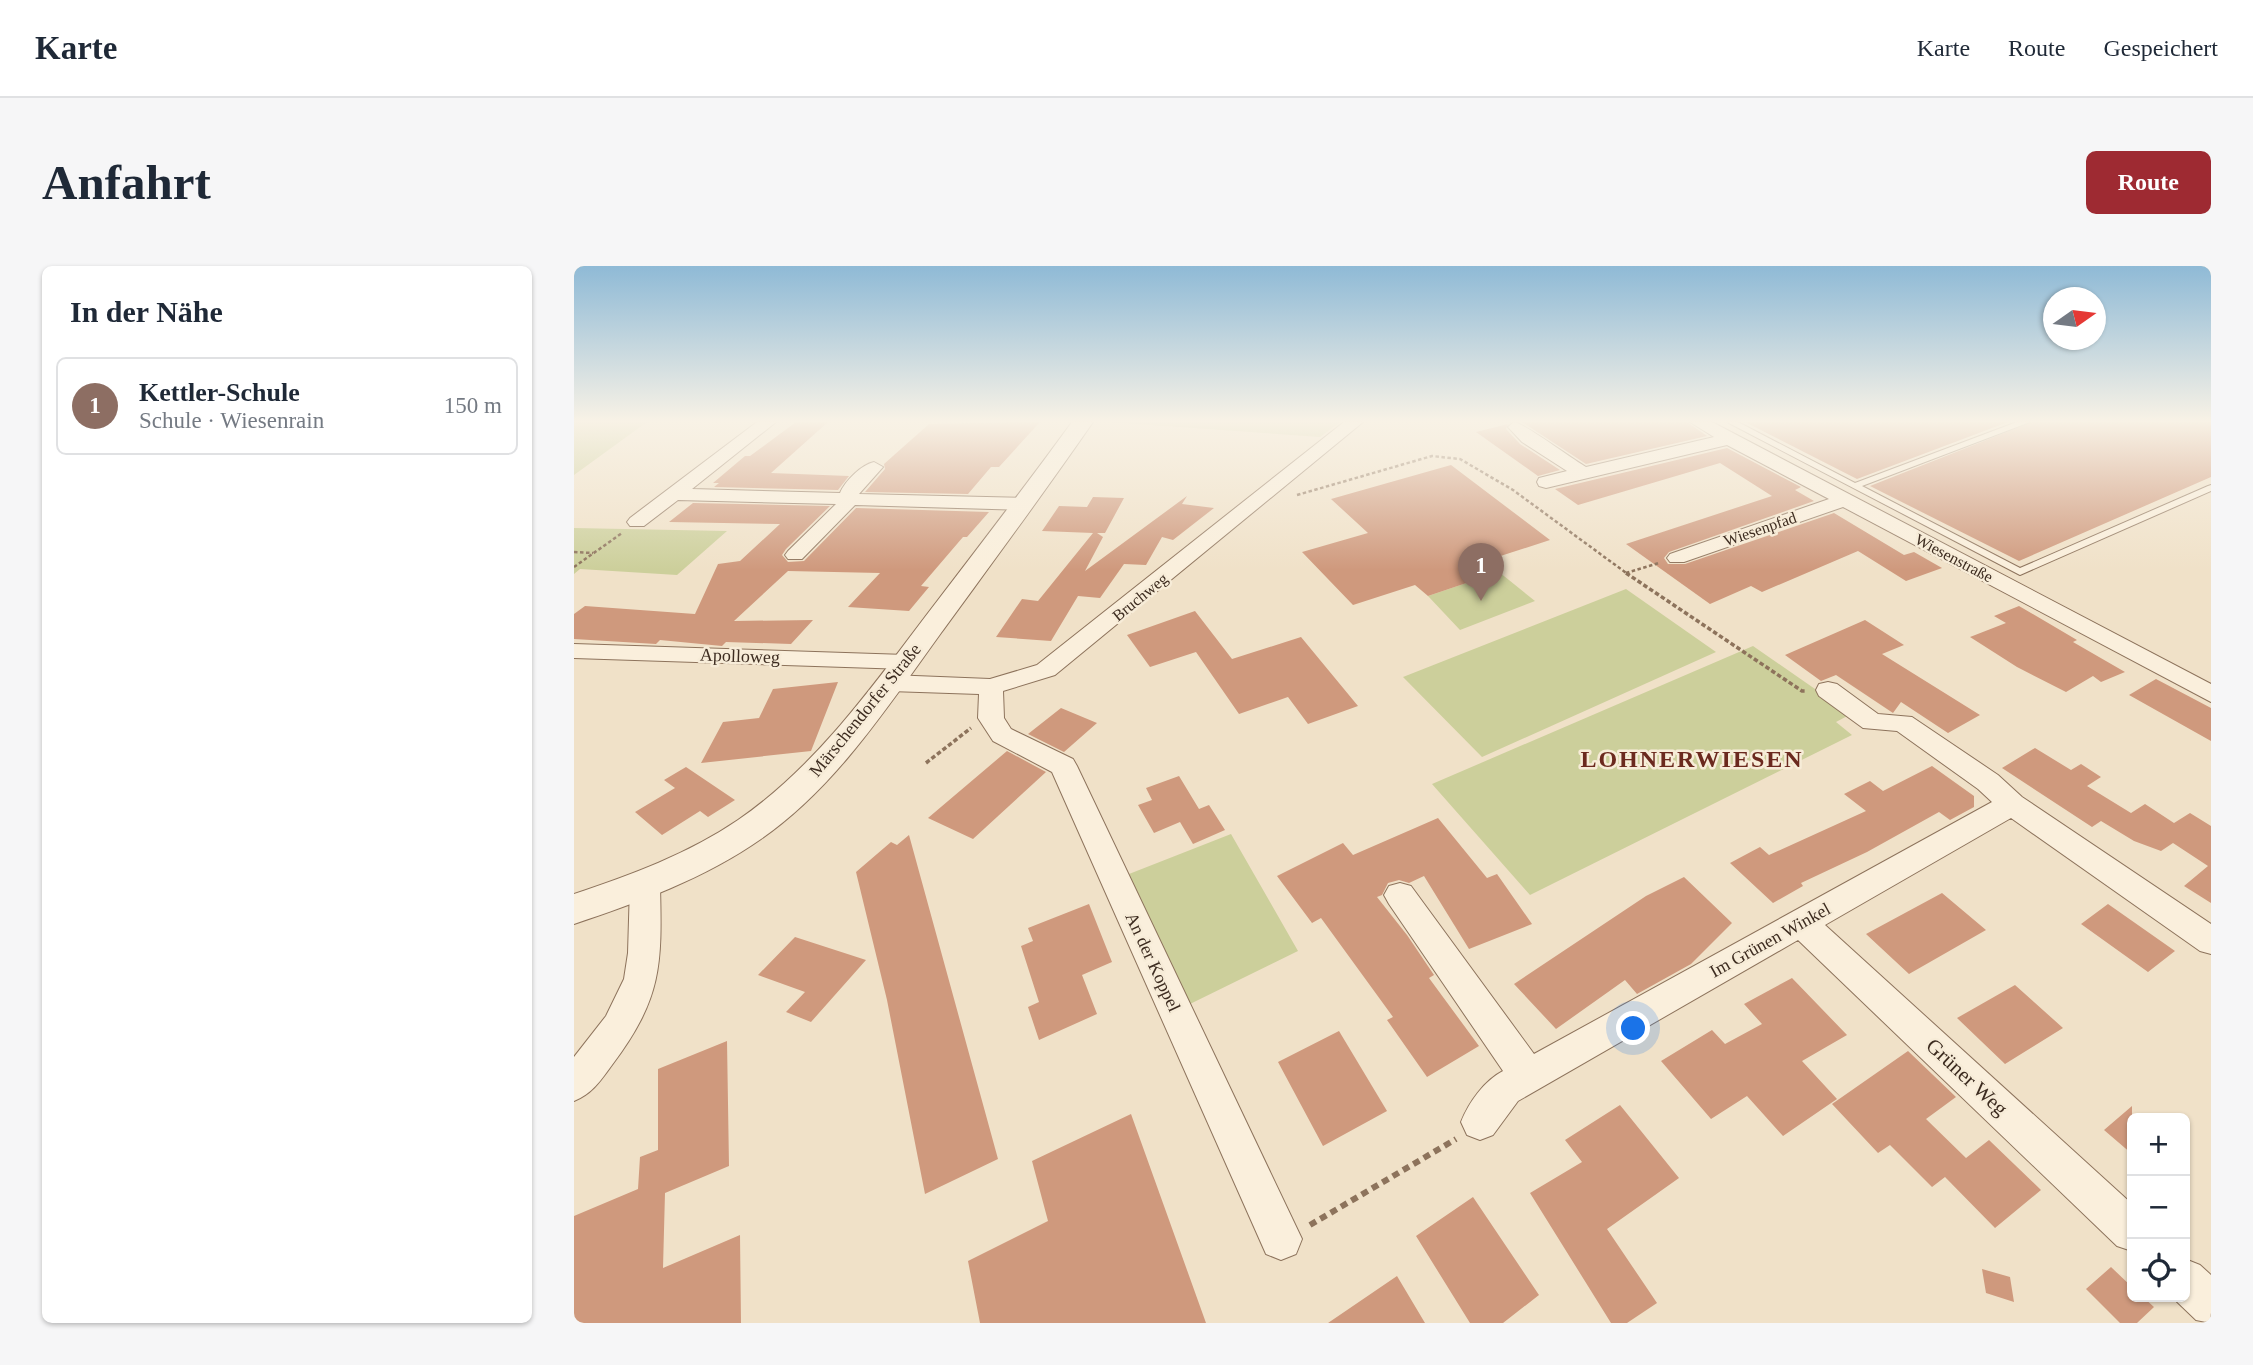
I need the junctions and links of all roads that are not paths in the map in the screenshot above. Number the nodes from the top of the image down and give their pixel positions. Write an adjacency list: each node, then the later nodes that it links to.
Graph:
1 (704, 471): 13 (street)
2 (869, 471): 14 (street)
3 (1048, 471): 15 (street, Märschendorfer Straße)
4 (1294, 471): 21 (street, Bruchweg)
5 (1579, 471): 9 (street)
6 (1588, 471): 9 (street)
7 (1807, 471): 12 (street, Wiesenstraße)
8 (1903, 471): 12 (lane)
9 (1582, 473): 10 (street)
10 (1546, 482)
11 (2211, 488): 12 (lane)
12 (1849, 493): 18 (street, Wiesenpfad); 23 (street, Wiesenstraße)
13 (675, 494): 14 (street); 16 (street)
14 (850, 497): 15 (street); 17 (street)
15 (1024, 504): 20 (street, Märschendorfer Straße)
16 (637, 522)
17 (795, 555)
18 (1677, 558)
19 (574, 651): 20 (street, Apolloweg)
20 (898, 672): 21 (street, Bruchweg); 25 (street, Märschendorfer Straße)
21 (991, 687): 34 (street, An der Koppel)
22 (1828, 690): 24 (street)
23 (2211, 694)
24 (2012, 804): 28 (street, Im Grünen Winkel); 29 (street)
25 (645, 886): 27 (street, Märschendorfer Straße); 31 (street)
26 (1400, 895): 30 (street)
27 (574, 909)
28 (1801, 923): 30 (street, Im Grünen Winkel); 33 (street, Grüner Weg)
29 (2211, 941)
30 (1528, 1076): 32 (street, Im Grünen Winkel)
31 (574, 1084)
32 (1480, 1122)
33 (2127, 1226)
34 (1281, 1239)
35 (2190, 1285): 36 (street)
36 (2211, 1305)

